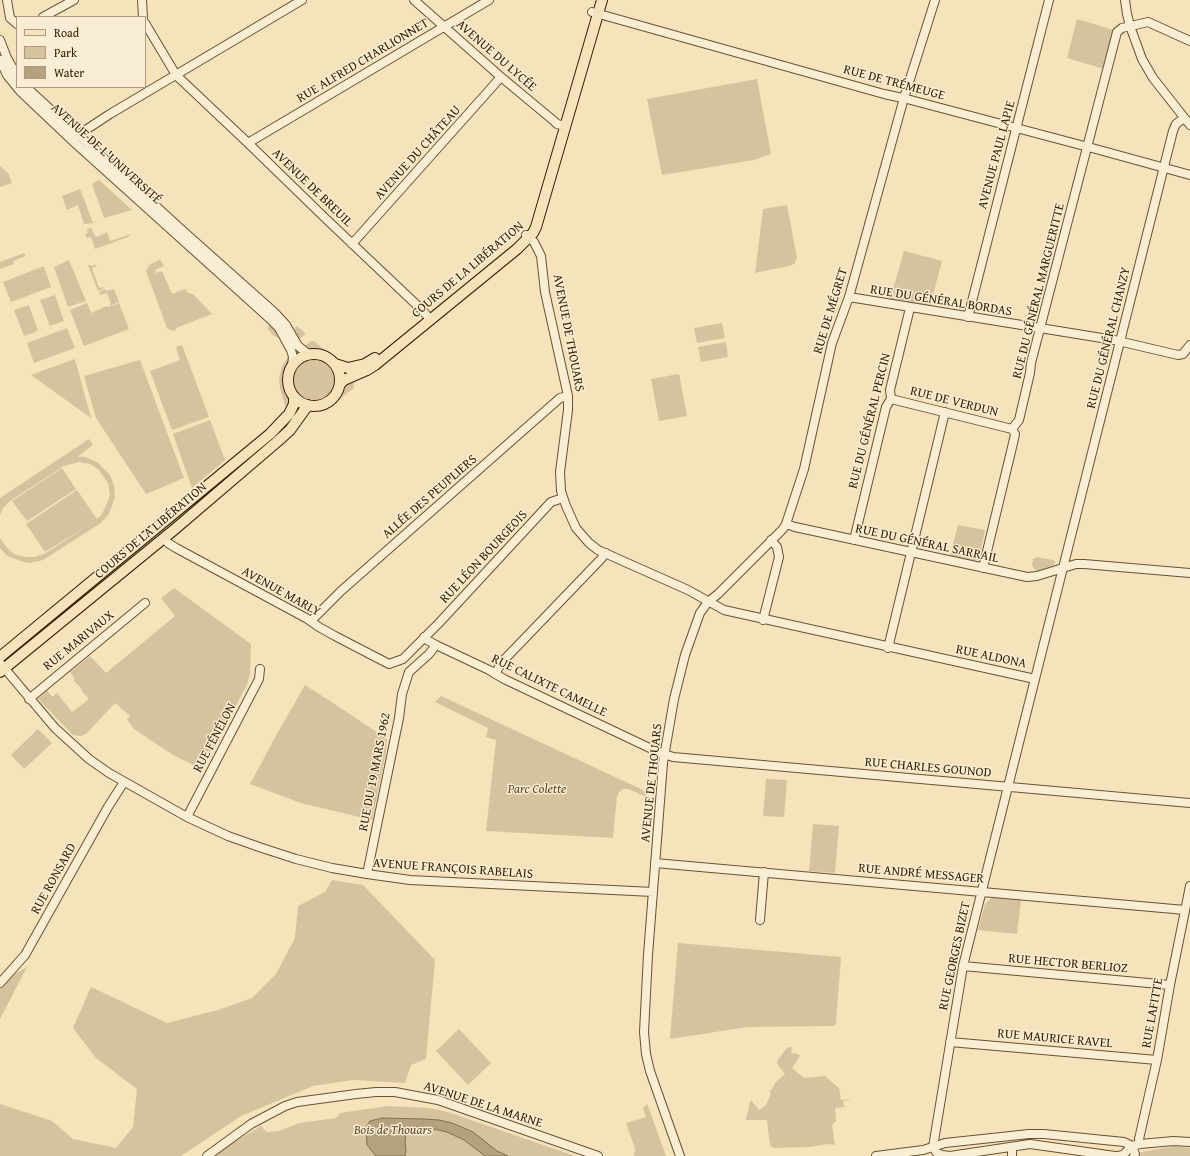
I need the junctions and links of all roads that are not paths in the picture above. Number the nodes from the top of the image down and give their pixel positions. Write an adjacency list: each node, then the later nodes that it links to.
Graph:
1 (7, 0): 15 (street)
2 (74, 0): 13 (street)
3 (142, 0): 14 (street)
4 (302, 0): 24 (street)
5 (414, 0): 18 (street, AVENUE DU LYCÉE)
6 (489, 0): 18 (street, RUE ALFRED CHARLIONNET)
7 (595, 0): 12 (main road, COURS DE LA LIBÉRATION)
8 (602, 0): 12 (main road, COURS DE LA LIBÉRATION)
9 (936, 0): 29 (street, RUE DE MÉGRET)
10 (1049, 0): 33 (street, AVENUE PAUL LAPIE)
11 (1125, 0): 17 (street)
12 (595, 13): 29 (street, RUE DE TRÉMEUGE); 31 (main road, COURS DE LA LIBÉRATION)
13 (45, 16)
14 (143, 16)
15 (16, 23)
16 (146, 25): 24 (street, AVENUE DE BREUIL)
17 (1130, 26): 20 (street); 30 (street); 36 (street, RUE DU GÉNÉRAL MARGUERITTE)
18 (444, 27): 25 (street, AVENUE DU LYCÉE); 35 (street, RUE ALFRED CHARLIONNET)
19 (0, 40): 22 (street, AVENUE DE L'UNIVERSITÉ)
20 (1190, 41)
21 (0, 60): 22 (street, AVENUE DE L'UNIVERSITÉ)
22 (8, 67): 23 (street, AVENUE DE L'UNIVERSITÉ); 26 (street, AVENUE DE L'UNIVERSITÉ)
23 (16, 75)
24 (176, 75): 34 (street); 35 (street, AVENUE DE BREUIL)
25 (501, 77): 31 (street, AVENUE DU LYCÉE); 41 (street, AVENUE DU CHÂTEAU)
26 (16, 83)
27 (18, 88): 39 (street, AVENUE DE L'UNIVERSITÉ)
28 (27, 88): 34 (street, AVENUE DE L'UNIVERSITÉ)
29 (904, 98): 33 (street, RUE DE TRÉMEUGE); 42 (street, RUE DE MÉGRET)
30 (1184, 118): 32 (street); 37 (street, RUE DU GÉNÉRAL CHANZY)
31 (562, 125): 40 (main road, COURS DE LA LIBÉRATION)
32 (1190, 125)
33 (1016, 128): 36 (street, RUE DE TRÉMEUGE); 45 (street, AVENUE PAUL LAPIE)
34 (78, 135): 39 (street, AVENUE DE L'UNIVERSITÉ)
35 (248, 142): 41 (street, AVENUE DE BREUIL)
36 (1088, 147): 37 (street, RUE DE TRÉMEUGE); 46 (street, RUE DU GÉNÉRAL MARGUERITTE)
37 (1164, 168): 38 (street, RUE DE TRÉMEUGE); 47 (street, RUE DU GÉNÉRAL CHANZY)
38 (1190, 175)
39 (181, 233): 49 (street, AVENUE DE L'UNIVERSITÉ); 51 (street, AVENUE DE L'UNIVERSITÉ)
40 (527, 236): 44 (main road, COURS DE LA LIBÉRATION); 53 (street, AVENUE DE THOUARS)
41 (352, 244): 44 (street, AVENUE DE BREUIL)
42 (849, 297): 43 (street, RUE DU GÉNÉRAL BORDAS); 61 (street, RUE DE MÉGRET)
43 (910, 308): 45 (street, RUE DU GÉNÉRAL BORDAS); 55 (street, RUE DU GÉNÉRAL PERCIN)
44 (428, 317): 50 (main road, COURS DE LA LIBÉRATION); 52 (main road, COURS DE LA LIBÉRATION)
45 (968, 317): 46 (street, RUE DU GÉNÉRAL BORDAS)
46 (1040, 329): 47 (street, RUE DU GÉNÉRAL BORDAS); 58 (street, RUE DU GÉNÉRAL MARGUERITTE)
47 (1120, 342): 48 (street, RUE DU GÉNÉRAL BORDAS); 68 (street, RUE DU GÉNÉRAL CHANZY)
48 (1190, 346)
49 (312, 354): 50 (main road); 51 (main road)
50 (334, 364): 52 (main road)
51 (292, 366): 54 (main road)
52 (340, 384): 56 (main road)
53 (568, 396): 60 (street, AVENUE DE THOUARS); 74 (street, ALLÉE DES PEUPLIERS)
54 (294, 398): 56 (main road); 59 (main road, COURS DE LA LIBÉRATION)
55 (891, 399): 57 (street, RUE DE VERDUN); 64 (street, RUE DU GÉNÉRAL PERCIN)
56 (308, 406): 62 (main road, COURS DE LA LIBÉRATION)
57 (945, 412): 58 (street, RUE DE VERDUN); 65 (street)
58 (1012, 429): 67 (street, RUE DU GÉNÉRAL MARGUERITTE)
59 (212, 483): 62 (main road); 70 (main road, COURS DE LA LIBÉRATION)
60 (563, 498): 66 (street, AVENUE DE THOUARS); 75 (street, RUE LÉON BOURGEOIS)
61 (786, 524): 63 (street, RUE DE MÉGRET); 64 (street, RUE DU GÉNÉRAL SARRAIL)
62 (164, 538): 74 (street, AVENUE MARLY); 80 (main road, COURS DE LA LIBÉRATION)
63 (771, 540): 71 (street, RUE DE MÉGRET); 73 (street)
64 (854, 540): 65 (street, RUE DU GÉNÉRAL SARRAIL)
65 (911, 552): 67 (street, RUE DU GÉNÉRAL SARRAIL); 77 (street)
66 (606, 553): 71 (street, AVENUE DE THOUARS); 82 (street)
67 (983, 568): 68 (street, RUE DU GÉNÉRAL SARRAIL)
68 (1063, 568): 69 (street); 83 (street, RUE ALDONA)
69 (1190, 574)
70 (100, 575): 78 (main road, COURS DE LA LIBÉRATION); 80 (main road)
71 (708, 602): 73 (street, RUE ALDONA); 85 (street, AVENUE DE THOUARS)
72 (145, 603): 84 (street, RUE MARIVAUX)
73 (763, 620): 77 (street, RUE ALDONA)
74 (311, 621): 79 (street, AVENUE MARLY)
75 (424, 637): 76 (street, RUE CALIXTE CAMELLE); 79 (street, RUE LÉON BOURGEOIS)
76 (436, 645): 82 (street, RUE CALIXTE CAMELLE); 92 (street, RUE DU 19 MARS 1962)
77 (888, 648): 83 (street, RUE ALDONA)
78 (0, 657)
79 (389, 664)
80 (1, 668): 84 (street, AVENUE FRANÇOIS RABELAIS)
81 (260, 669): 89 (street, RUE FÉNÉLON)
82 (495, 674): 85 (street, RUE CALIXTE CAMELLE)
83 (1035, 679): 87 (street, RUE GEORGES BIZET)
84 (29, 698): 86 (street, AVENUE FRANÇOIS RABELAIS)
85 (664, 755): 87 (street, RUE CHARLES GOUNOD); 90 (street, AVENUE DE THOUARS)
86 (124, 782): 89 (street, AVENUE FRANÇOIS RABELAIS); 99 (street, RUE RONSARD)
87 (1008, 787): 88 (street, RUE CHARLES GOUNOD); 94 (street, RUE GEORGES BIZET)
88 (1190, 803)
89 (187, 817): 92 (street, AVENUE FRANÇOIS RABELAIS)
90 (655, 863): 91 (street, RUE ANDRÉ MESSAGER); 95 (street, AVENUE DE THOUARS)
91 (764, 872): 94 (street, RUE ANDRÉ MESSAGER); 97 (street)
92 (367, 874): 95 (street, AVENUE FRANÇOIS RABELAIS)
93 (1190, 886): 96 (street, RUE LAFITTE)
94 (982, 891): 96 (street, RUE ANDRÉ MESSAGER); 98 (street, RUE GEORGES BIZET)
95 (653, 892): 110 (street, AVENUE DE THOUARS)
96 (1185, 910): 100 (street, RUE LAFITTE)
97 (760, 920)
98 (963, 966): 100 (street, RUE HECTOR BERLIOZ); 101 (street, RUE GEORGES BIZET)
99 (0, 983)
100 (1170, 985): 102 (street, RUE LAFITTE)
101 (950, 1042): 102 (street, RUE MAURICE RAVEL); 105 (street, RUE GEORGES BIZET)
102 (1158, 1060): 104 (street, RUE LAFITTE)
103 (1190, 1142): 104 (street)
104 (1136, 1145): 105 (street); 113 (street); 114 (street, RUE LAFITTE)
105 (932, 1147): 106 (street); 107 (street)
106 (1012, 1147): 112 (street); 113 (street)
107 (888, 1155): 111 (street)
108 (207, 1156): 109 (street, AVENUE DE LA MARNE)
109 (598, 1156)
110 (680, 1156)
111 (876, 1156)
112 (1012, 1156)
113 (1120, 1156)
114 (1134, 1156)

